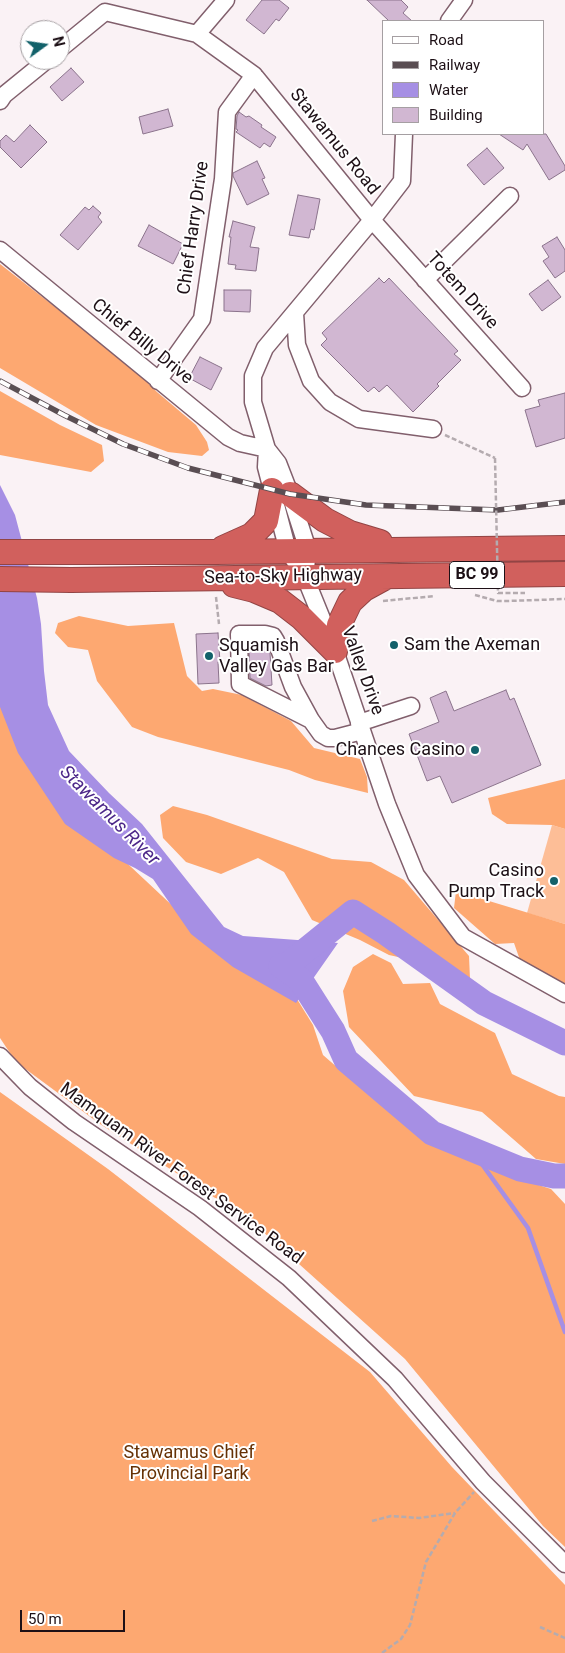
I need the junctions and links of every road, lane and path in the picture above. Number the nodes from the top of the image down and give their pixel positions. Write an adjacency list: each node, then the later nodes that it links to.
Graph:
1 (226, 0): 5 (street)
2 (464, 0): 4 (street)
3 (105, 6): 5 (street, Stawamus Road); 6 (street, Stawamus Road)
4 (450, 20)
5 (197, 34): 8 (street, Stawamus Road)
6 (70, 39)
7 (35, 70): 9 (street)
8 (254, 75): 12 (street, Stawamus Road); 16 (street, Chief Harry Drive)
9 (0, 101)
10 (404, 141): 12 (street)
11 (510, 196): 14 (street)
12 (372, 220): 14 (street, Totem Drive); 15 (street, Stawamus Road)
13 (0, 250): 16 (street, Chief Billy Drive)
14 (425, 280): 17 (street, Totem Drive)
15 (295, 312): 18 (street); 19 (street, Stawamus Road)
16 (158, 381): 19 (street, Chief Billy Drive)
17 (522, 388)
18 (432, 429): 31 (path, bridge)
19 (267, 449): 20 (street, Stawamus Road)
20 (281, 492): 22 (highway); 23 (street, Stawamus Road); 25 (highway)
21 (565, 548): 22 (highway, Sea-to-Sky Highway / BC 99)
22 (403, 549): 23 (highway, Sea-to-Sky Highway / BC 99)
23 (298, 550): 25 (highway, Sea-to-Sky Highway / BC 99); 28 (street, Valley Drive)
24 (0, 552): 25 (highway, Sea-to-Sky Highway / BC 99)
25 (216, 552)
26 (565, 574): 27 (highway, Sea-to-Sky Highway / BC 99)
27 (388, 576): 28 (highway, Sea-to-Sky Highway / BC 99); 37 (highway)
28 (305, 577): 30 (highway, Sea-to-Sky Highway / BC 99); 37 (street, Valley Drive)
29 (0, 580): 30 (highway, Sea-to-Sky Highway / BC 99)
30 (211, 588): 36 (path); 37 (highway)
31 (525, 593)
32 (472, 594): 34 (path)
33 (439, 595): 35 (path)
34 (565, 599)
35 (385, 601)
36 (220, 624)
37 (334, 651): 40 (street, Valley Drive)
38 (411, 706): 40 (street)
39 (312, 720): 39 (street); 40 (street)
40 (361, 727): 41 (street, Valley Drive)
41 (565, 994)
42 (0, 1056): 43 (street, Mamquam River Forest Service Road)
43 (483, 1482): 44 (path); 46 (street, Mamquam River Forest Service Road)
44 (456, 1513): 45 (path); 49 (path)
45 (372, 1522)
46 (565, 1564)
47 (540, 1627): 48 (path)
48 (565, 1638)
49 (382, 1653)

